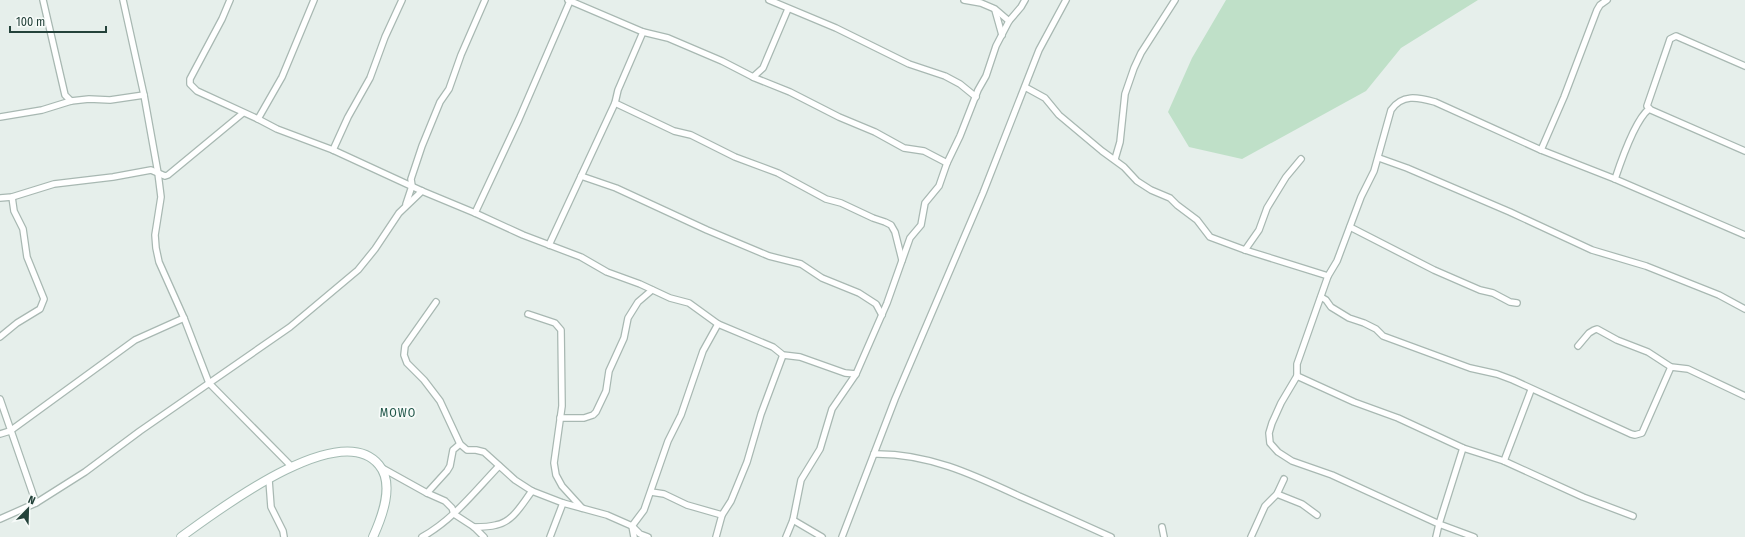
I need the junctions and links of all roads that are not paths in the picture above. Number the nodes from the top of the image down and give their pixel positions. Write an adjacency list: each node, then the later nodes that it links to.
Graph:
1 (43, 0): 22 (street)
2 (123, 0): 23 (street)
3 (230, 0): 29 (street)
4 (314, 0): 31 (street)
5 (402, 0): 32 (street)
6 (485, 0): 42 (street)
7 (769, 0): 14 (street)
8 (964, 0): 15 (street)
9 (1025, 0): 16 (street)
10 (1066, 0): 21 (street)
11 (1175, 0): 36 (street)
12 (1607, 0): 33 (street)
13 (569, 1): 17 (street); 47 (street)
14 (788, 9): 20 (street); 24 (street)
15 (995, 10): 16 (street); 18 (street)
16 (1009, 21): 18 (street)
17 (643, 32): 20 (street); 27 (street)
18 (1002, 34): 24 (street)
19 (1745, 66): 28 (street)
20 (753, 77): 38 (street)
21 (1025, 87): 36 (street); 84 (street)
22 (65, 94): 25 (street); 26 (street)
23 (144, 95): 25 (street); 39 (street)
24 (976, 96): 38 (street)
25 (71, 101): 26 (street)
26 (62, 103): 30 (street)
27 (615, 103): 40 (street); 52 (street)
28 (1649, 109): 34 (street); 41 (street)
29 (243, 113): 31 (street); 39 (street)
30 (0, 117)
31 (258, 119): 32 (street)
32 (333, 150): 42 (street)
33 (1541, 150): 35 (street); 41 (street)
34 (1745, 151)
35 (1379, 158): 48 (street); 62 (street)
36 (1114, 159): 51 (street)
37 (1301, 159): 51 (street)
38 (947, 163): 52 (street)
39 (158, 173): 44 (street); 65 (street)
40 (581, 176): 50 (street); 61 (street)
41 (1615, 179): 49 (street)
42 (412, 186): 43 (street); 46 (street)
43 (422, 191): 46 (street); 47 (street)
44 (12, 197): 45 (street); 67 (street)
45 (0, 198)
46 (406, 205): 75 (street)
47 (475, 213): 50 (street)
48 (1350, 227): 53 (street); 60 (street)
49 (1745, 235)
50 (549, 244): 54 (street)
51 (1245, 250): 53 (street)
52 (902, 261): 59 (street)
53 (1328, 276): 57 (street)
54 (640, 284): 55 (street); 56 (street)
55 (652, 290): 56 (street); 66 (street)
56 (642, 297): 79 (street)
57 (1321, 297): 73 (street); 76 (street)
58 (436, 302): 82 (street)
59 (887, 303): 61 (street); 64 (street)
60 (1517, 303)
61 (876, 304): 64 (street)
62 (1745, 308)
63 (528, 314): 79 (street)
64 (882, 315): 72 (street)
65 (184, 318): 75 (street); 80 (street)
66 (718, 324): 69 (street); 92 (street)
67 (0, 337)
68 (1578, 346): 70 (street)
69 (783, 355): 71 (street); 99 (street)
70 (1671, 367): 76 (street); 77 (street)
71 (845, 373): 72 (street); 74 (street)
72 (856, 374): 74 (street)
73 (1297, 376): 83 (street); 104 (street)
74 (851, 382): 103 (street)
75 (209, 384): 87 (street); 95 (street)
76 (1531, 390): 85 (street)
77 (1745, 396)
78 (0, 399): 80 (street)
79 (560, 418): 97 (street)
80 (10, 431): 81 (street); 95 (street)
81 (0, 434)
82 (460, 444): 86 (street); 93 (street)
83 (1462, 448): 85 (street); 104 (street)
84 (874, 454): 119 (street); 120 (street)
85 (1504, 461): 101 (street)
86 (499, 466): 91 (street); 98 (street)
87 (292, 467): 88 (street); 90 (street)
88 (382, 468): 93 (street); 111 (street)
89 (1284, 479): 94 (street)
90 (269, 480): 109 (street); 110 (street)
91 (532, 491): 96 (street); 106 (street)
92 (651, 492): 99 (street); 105 (street)
93 (427, 493): 98 (street)
94 (1277, 494): 100 (street); 122 (street)
95 (36, 503): 102 (street)
96 (563, 503): 97 (street); 113 (street)
97 (582, 508): 105 (street)
98 (454, 514): 106 (street); 112 (street)
99 (722, 515): 116 (street)
100 (1317, 515)
101 (1633, 516)
102 (0, 519)
103 (793, 520): 117 (street); 118 (street)
104 (1439, 524): 123 (street); 124 (street)
105 (632, 526): 114 (street); 115 (street)
106 (474, 527): 108 (street)
107 (1162, 527): 121 (street)
108 (482, 536)
109 (181, 537)
110 (284, 537)
111 (373, 537)
112 (422, 537)
113 (550, 537)
114 (634, 537)
115 (648, 537)
116 (716, 537)
117 (786, 537)
118 (822, 537)
119 (840, 537)
120 (1111, 537)
121 (1164, 537)
122 (1251, 537)
123 (1436, 537)
124 (1474, 537)

